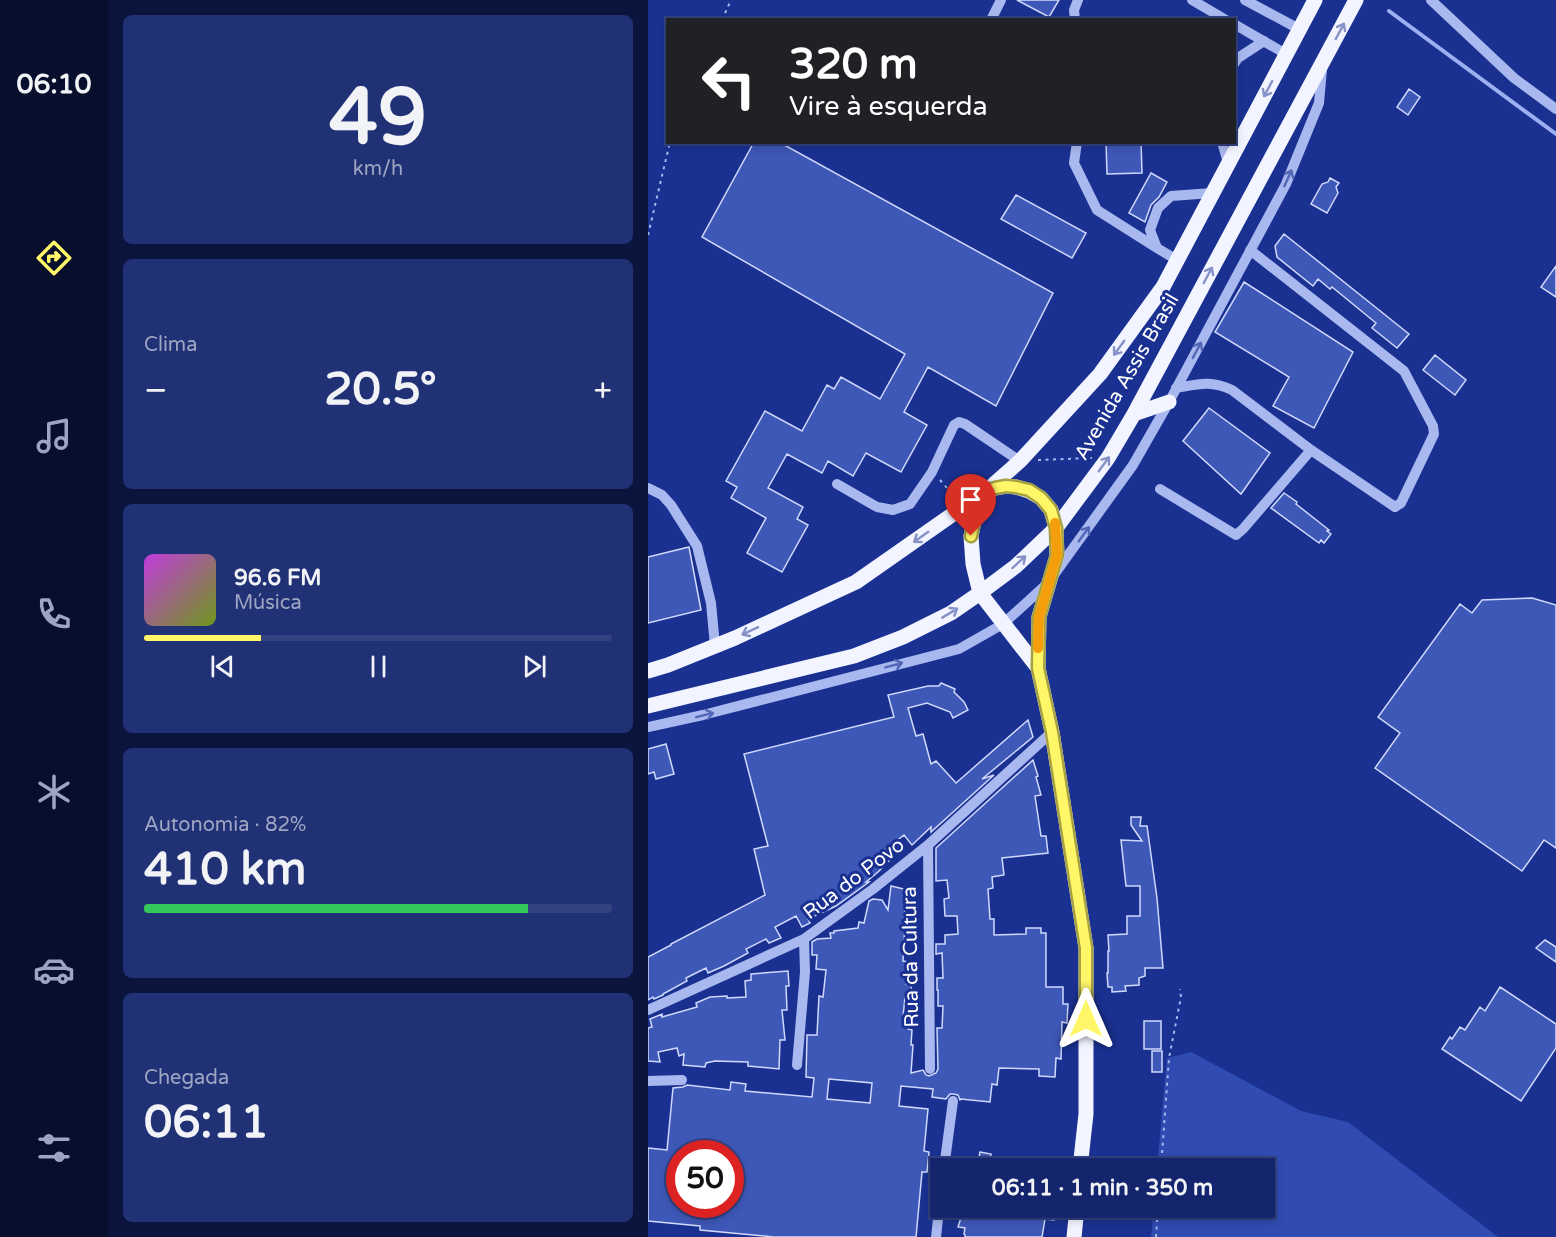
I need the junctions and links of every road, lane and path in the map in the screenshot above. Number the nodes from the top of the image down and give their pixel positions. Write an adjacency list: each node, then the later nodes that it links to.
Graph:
1 (731, 0): 9 (path)
2 (1001, 0): 10 (street)
3 (1078, 0): 11 (street)
4 (1192, 0): 12 (street)
5 (1245, 0): 14 (street)
6 (1316, 0): 14 (main road, Avenida Assis Brasil)
7 (1356, 0): 18 (main road, Avenida Assis Brasil, one-way to 7)
8 (1431, 0): 19 (street)
9 (723, 18)
10 (992, 18)
11 (1075, 18)
12 (1223, 18)
13 (1236, 25): 15 (street)
14 (1299, 29): 16 (main road, Avenida Assis Brasil)
15 (1264, 41): 16 (street); 17 (street)
16 (1286, 54): 23 (main road, Avenida Assis Brasil, one-way to 23)
17 (1236, 61)
18 (1323, 62): 27 (street, one-way to 18); 30 (main road, Avenida Assis Brasil, one-way to 18)
19 (1556, 109)
20 (670, 144): 25 (path)
21 (1077, 144): 26 (street)
22 (1223, 144): 23 (street)
23 (1228, 163): 24 (main road, Avenida Assis Brasil)
24 (1212, 193): 26 (street); 28 (main road, Avenida Assis Brasil)
25 (648, 235)
26 (1156, 248): 28 (street)
27 (1250, 250): 29 (street, one-way to 27); 31 (street)
28 (1177, 260): 33 (main road, Avenida Assis Brasil, one-way to 33)
29 (1173, 395): 30 (main road); 31 (street); 41 (street, one-way to 29)
30 (1134, 414): 32 (main road, Avenida Assis Brasil)
31 (1311, 450): 37 (street)
32 (1108, 458): 33 (path); 40 (main road, Avenida Assis Brasil, one-way to 32)
33 (1020, 461): 34 (street); 38 (main road, Avenida Assis Brasil)
34 (932, 472): 35 (street); 39 (path)
35 (837, 484)
36 (648, 488): 44 (street)
37 (1160, 489)
38 (986, 491): 39 (main road, Avenida Assis Brasil); 40 (main road); 42 (main road)
39 (964, 506): 44 (main road, Avenida Assis Brasil, one-way to 44)
40 (1056, 528): 41 (main road); 42 (main road, Avenida Assis Brasil, one-way to 40)
41 (1048, 583): 43 (street); 45 (main road)
42 (980, 593): 43 (main road); 47 (main road, Avenida Assis Brasil, one-way to 42)
43 (1003, 624): 45 (main road); 48 (street, one-way to 43)
44 (715, 646): 46 (main road, Avenida Assis Brasil)
45 (1038, 668): 49 (main road)
46 (648, 671)
47 (648, 706)
48 (648, 728)
49 (1052, 732): 50 (street, Rua do Povo); 60 (main road)
50 (928, 845): 51 (street, Rua do Povo); 55 (street, Rua da Cultura)
51 (804, 939): 53 (street, Rua do Povo); 54 (street)
52 (1180, 989): 61 (path)
53 (648, 1010)
54 (797, 1065)
55 (930, 1069)
56 (682, 1080): 57 (street)
57 (648, 1081)
58 (953, 1101): 59 (street)
59 (945, 1158)
60 (1081, 1158)
61 (1162, 1158)
62 (938, 1218): 65 (street)
63 (1076, 1218): 66 (main road)
64 (1157, 1218): 67 (path)
65 (936, 1237)
66 (1074, 1237)
67 (1156, 1237)

